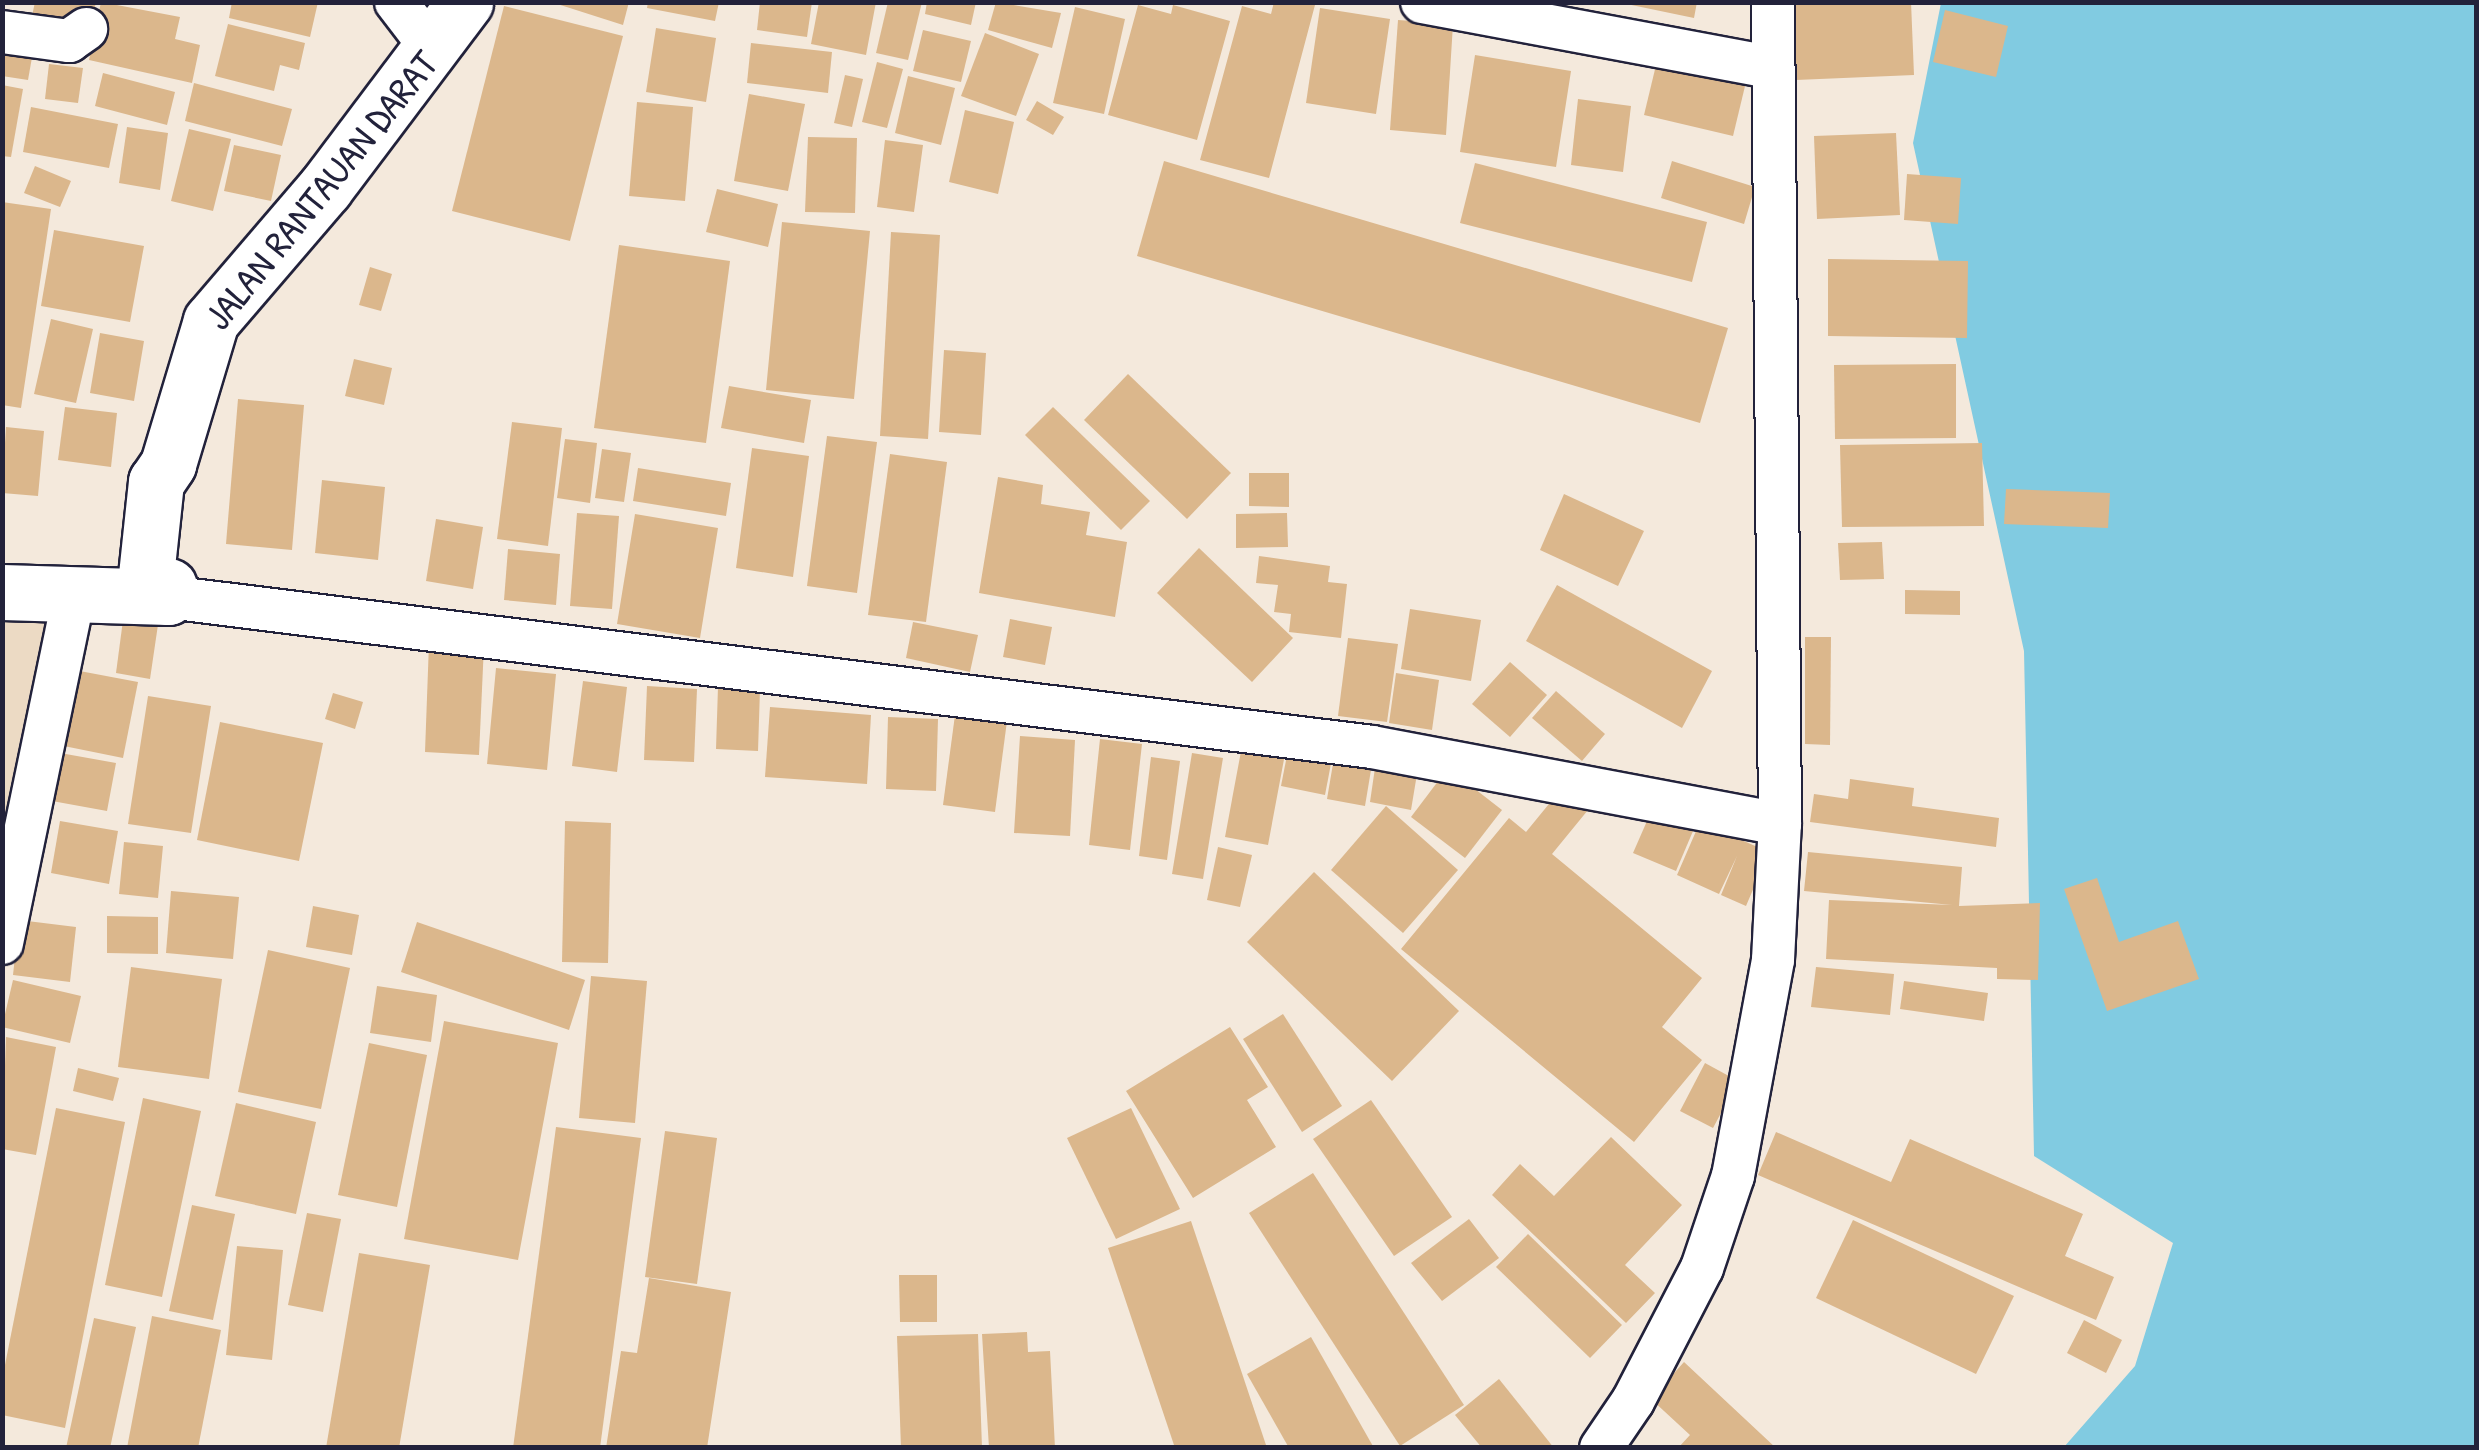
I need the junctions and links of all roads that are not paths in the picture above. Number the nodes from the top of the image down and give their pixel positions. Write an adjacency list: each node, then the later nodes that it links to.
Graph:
1 (396, 2): 7 (street)
2 (466, 2): 7 (street, JALAN RANTAUAN DARAT)
3 (1422, 2): 8 (street)
4 (1773, 2): 8 (street)
5 (86, 28): 6 (street)
6 (2, 32)
7 (432, 50): 11 (street, JALAN RANTAUAN DARAT)
8 (1771, 67): 12 (street)
9 (2, 592): 10 (street)
10 (74, 596): 11 (street); 13 (street)
11 (156, 596): 12 (street)
12 (1780, 824): 14 (street)
13 (2, 943)
14 (1601, 1448)

